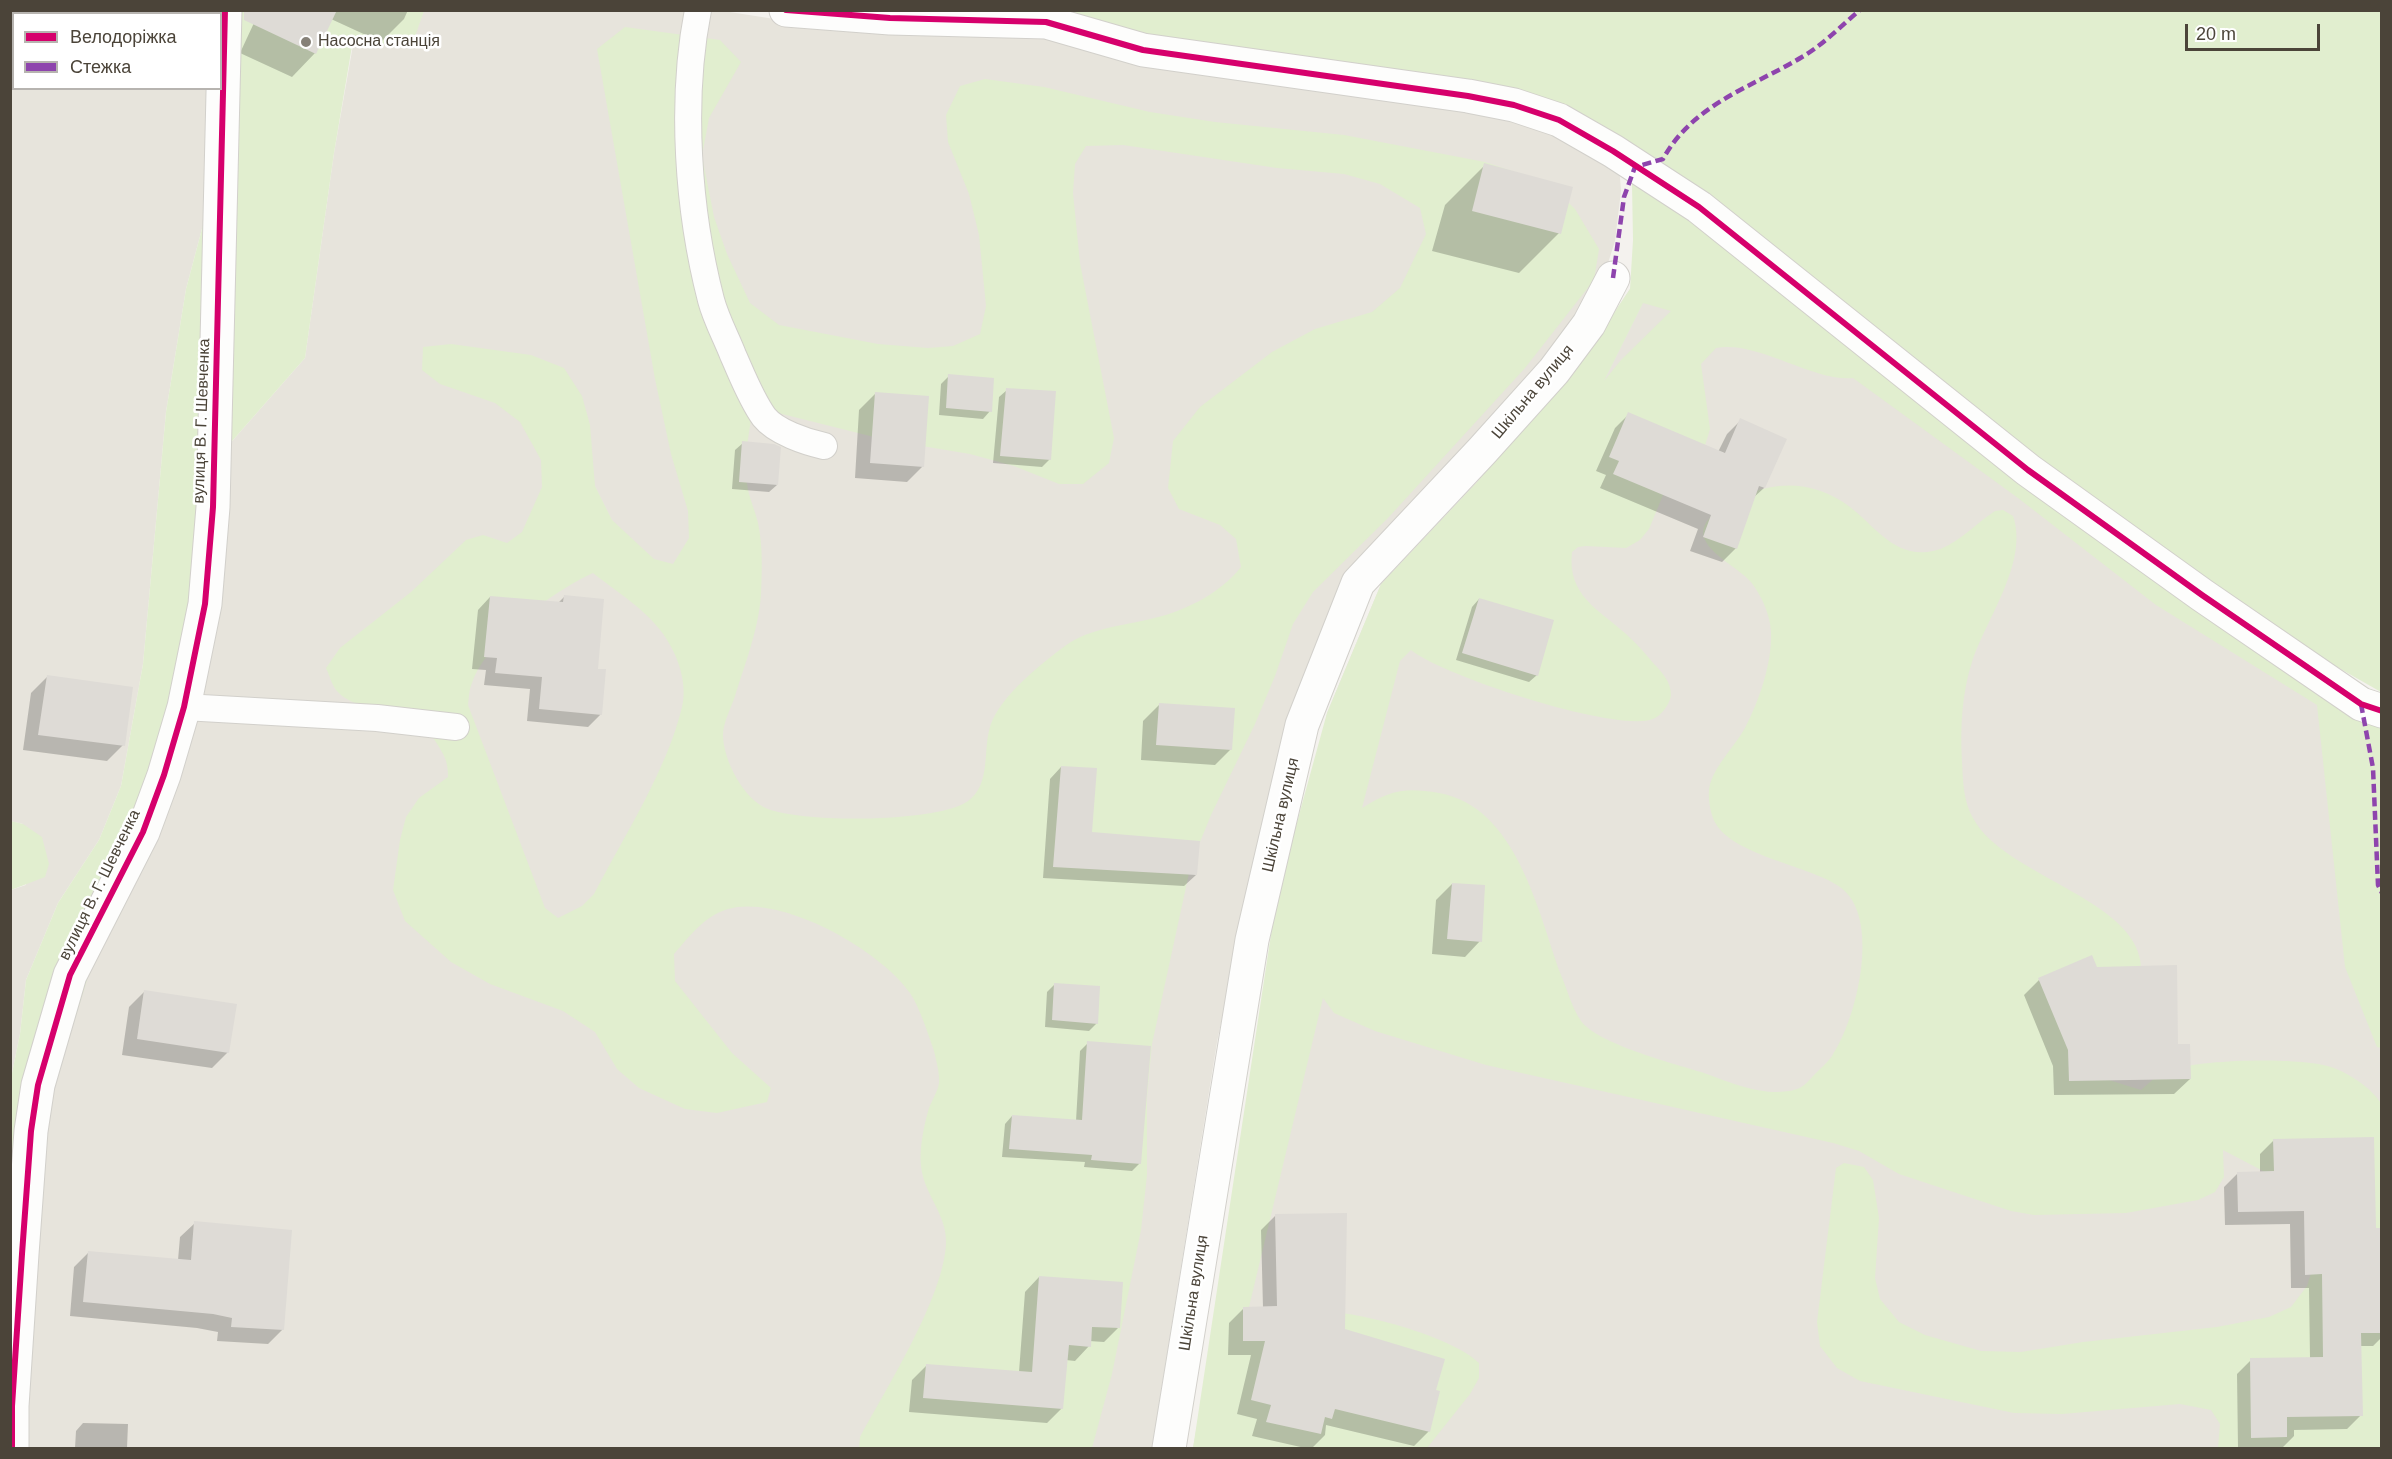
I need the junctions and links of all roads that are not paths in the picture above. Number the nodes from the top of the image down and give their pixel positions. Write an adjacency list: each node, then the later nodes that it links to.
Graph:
1 (225, 10): 6 (street, вулиця В. Г. Шевченка)
2 (698, 10): 5 (lane)
3 (786, 10): 7 (street)
4 (1613, 278): 10 (street, Шкільна вулиця)
5 (824, 446)
6 (184, 707): 8 (lane); 9 (street, вулиця В. Г. Шевченка)
7 (2382, 711)
8 (456, 728)
9 (12, 1449)
10 (1169, 1449)

